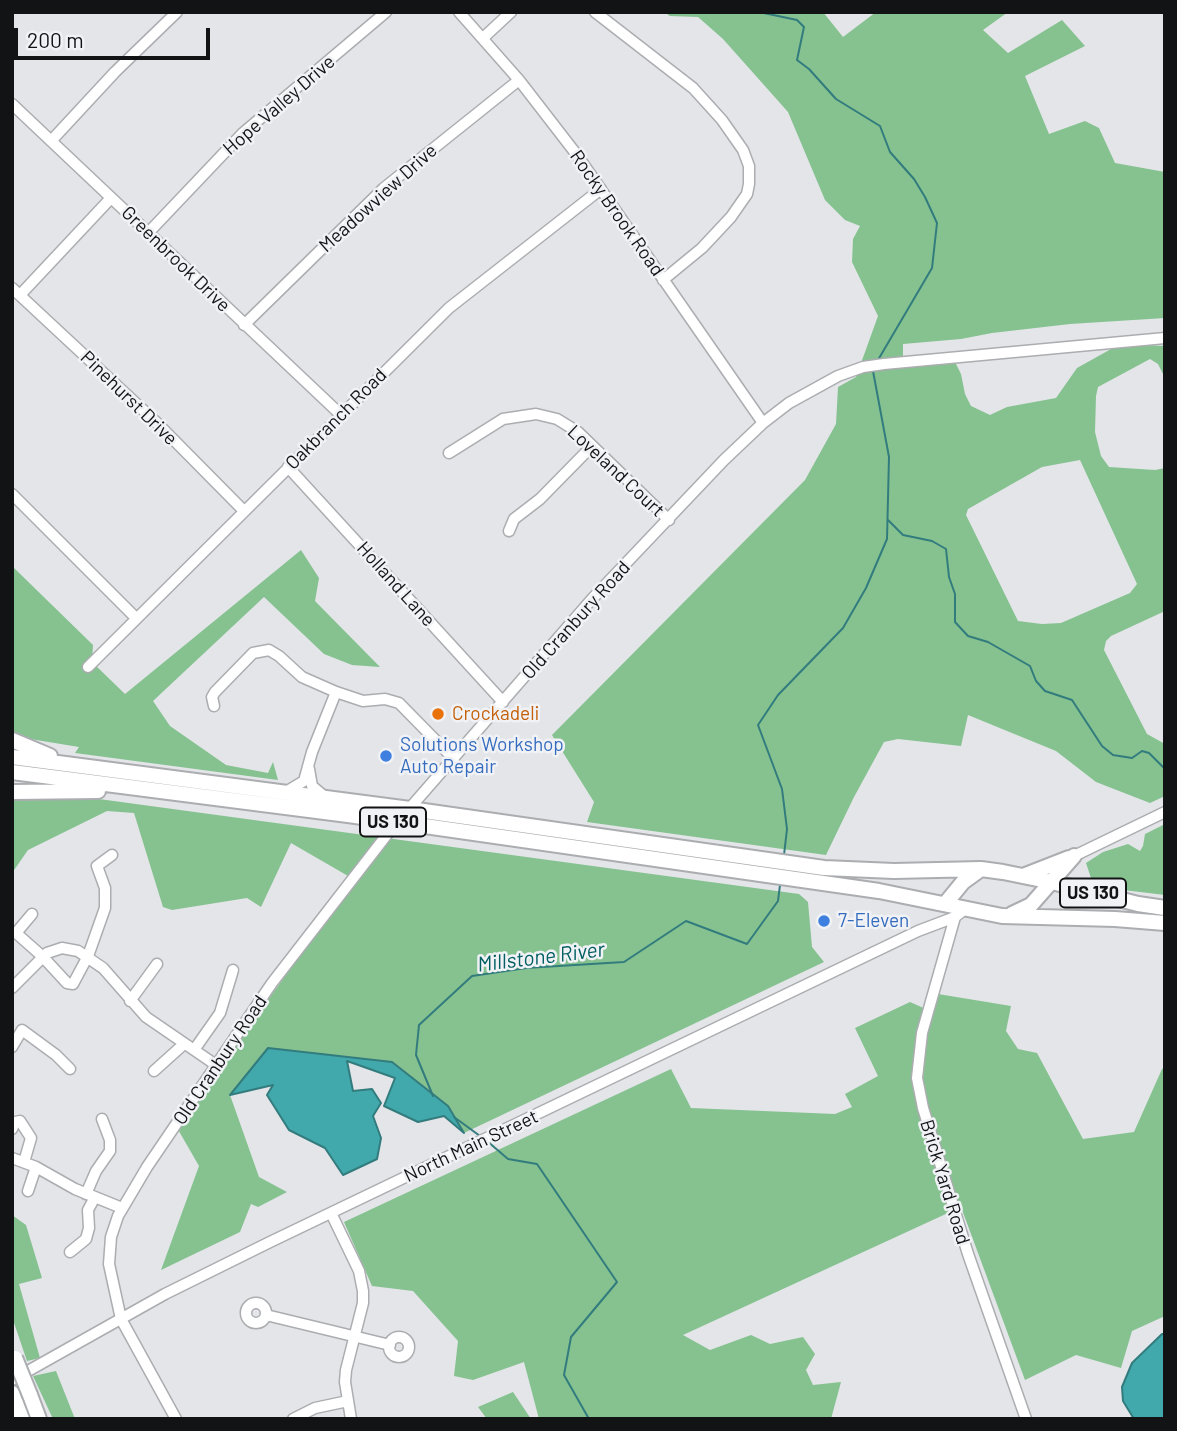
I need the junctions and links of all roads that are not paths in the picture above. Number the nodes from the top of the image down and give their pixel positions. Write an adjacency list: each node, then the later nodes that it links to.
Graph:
1 (177, 12): 9 (street)
2 (386, 12): 12 (street, Hope Valley Drive)
3 (459, 12): 6 (street, Rocky Brook Road)
4 (511, 12): 6 (street)
5 (595, 12): 13 (street)
6 (483, 38): 7 (street, Rocky Brook Road)
7 (519, 80): 10 (street, Rocky Brook Road); 15 (street, Meadowview Drive)
8 (12, 104): 9 (street, Greenbrook Drive)
9 (51, 141): 11 (street, Greenbrook Drive)
10 (601, 189): 13 (street, Rocky Brook Road); 17 (street, Oakbranch Road)
11 (111, 198): 12 (street, Greenbrook Drive); 14 (street)
12 (148, 233): 15 (street, Greenbrook Drive)
13 (663, 280): 18 (street, Rocky Brook Road)
14 (16, 291): 23 (street, Pinehurst Drive)
15 (244, 324): 17 (street, Greenbrook Drive)
16 (1165, 338): 18 (street, Old Cranbury Road)
17 (340, 414): 21 (street, Oakbranch Road)
18 (763, 423): 24 (street, Old Cranbury Road)
19 (592, 446): 20 (street, Loveland Court); 24 (street, Loveland Court); 25 (street)
20 (449, 453)
21 (288, 467): 23 (street, Oakbranch Road); 29 (street, Holland Lane)
22 (12, 494): 26 (street)
23 (244, 511): 26 (street, Oakbranch Road)
24 (669, 520): 29 (street, Old Cranbury Road)
25 (509, 531)
26 (136, 618): 27 (street, Oakbranch Road)
27 (88, 667)
28 (336, 692): 30 (street); 33 (street); 35 (street)
29 (503, 702): 33 (street, Old Cranbury Road)
30 (214, 706)
31 (12, 740): 34 (highway)
32 (12, 757): 34 (highway, US 130)
33 (454, 760): 41 (street, Old Cranbury Road)
34 (88, 767): 39 (highway, US 130)
35 (309, 769): 39 (street); 40 (street)
36 (12, 772): 37 (highway, US 130)
37 (159, 791): 38 (highway); 43 (highway, US 130)
38 (12, 792)
39 (284, 793): 40 (highway, US 130)
40 (328, 799): 41 (highway, US 130)
41 (410, 809): 43 (street, Old Cranbury Road); 46 (highway, US 130)
42 (1165, 813): 45 (street)
43 (398, 822): 46 (highway, US 130); 70 (street, Old Cranbury Road)
44 (112, 855): 63 (street)
45 (1070, 860): 49 (highway); 50 (highway); 51 (highway)
46 (774, 869): 48 (highway, US 130)
47 (981, 869): 48 (highway, US 130); 49 (highway, US 130); 52 (highway)
48 (790, 871): 53 (highway, US 130)
49 (1026, 877): 50 (highway, US 130); 54 (highway)
50 (1052, 882): 51 (highway, US 130); 54 (highway)
51 (1077, 888): 55 (highway, US 130)
52 (956, 890): 53 (highway); 56 (highway)
53 (945, 904): 56 (highway, US 130); 59 (street)
54 (1031, 905): 58 (highway)
55 (1165, 908)
56 (960, 913): 58 (highway, US 130); 59 (street, North Main Street); 61 (street, Brick Yard Road)
57 (32, 914): 62 (street)
58 (1002, 916): 60 (highway, US 130)
59 (936, 923): 61 (street); 81 (street, North Main Street)
60 (1165, 923)
61 (948, 939): 96 (street, Brick Yard Road)
62 (42, 956): 63 (street); 63 (street); 66 (street)
63 (88, 956): 67 (street)
64 (157, 964): 67 (street)
65 (233, 970): 69 (street)
66 (12, 988)
67 (130, 1001): 69 (street)
68 (12, 1047): 71 (street)
69 (189, 1047): 70 (street); 72 (street)
70 (216, 1065): 80 (street, Old Cranbury Road)
71 (70, 1069)
72 (154, 1071)
73 (102, 1119): 79 (street)
74 (12, 1129): 76 (street)
75 (12, 1158): 76 (street)
76 (24, 1162): 77 (street)
77 (36, 1167): 78 (street); 79 (street)
78 (28, 1191)
79 (91, 1196): 80 (street); 82 (street)
80 (122, 1208): 84 (street, Old Cranbury Road)
81 (331, 1213): 84 (street, North Main Street); 85 (street)
82 (69, 1252)
83 (266, 1315): 85 (street)
84 (121, 1318): 88 (street, North Main Street); 93 (street, Old Cranbury Road)
85 (355, 1336): 86 (street); 90 (street)
86 (390, 1345)
87 (14, 1354): 92 (highway, bridge)
88 (12, 1380)
89 (14, 1398): 91 (highway)
90 (348, 1401): 94 (street); 95 (street)
91 (22, 1419)
92 (39, 1419)
93 (176, 1419)
94 (293, 1419)
95 (351, 1419)
96 (1026, 1419)

